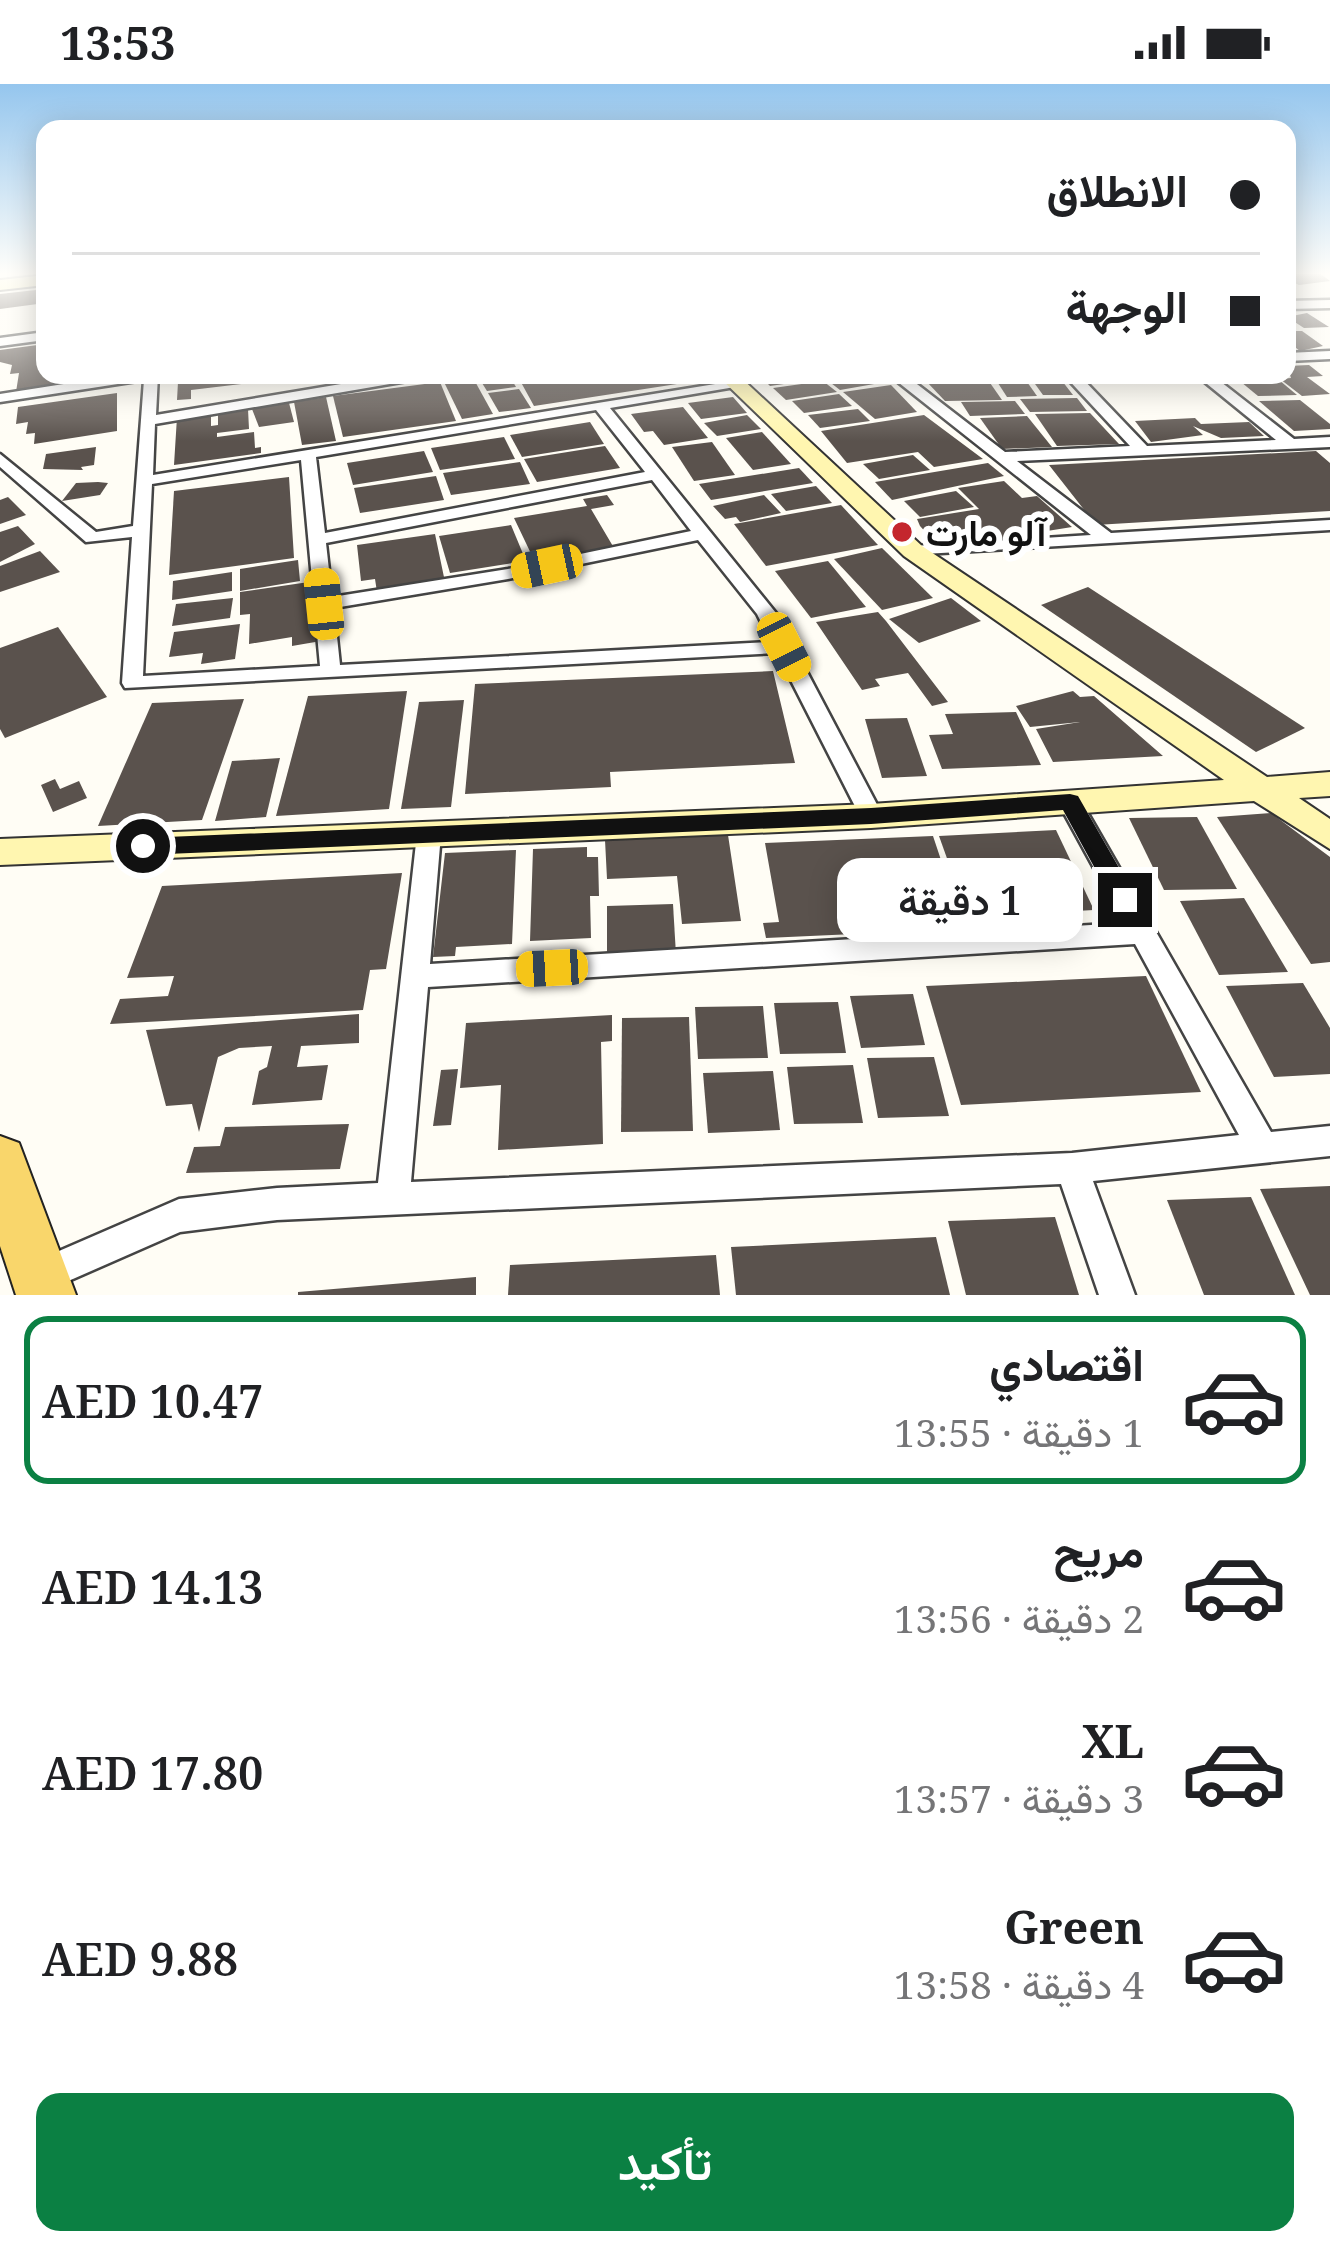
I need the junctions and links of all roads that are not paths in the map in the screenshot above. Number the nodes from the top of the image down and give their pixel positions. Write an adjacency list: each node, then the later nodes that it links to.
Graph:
1 (36, 337): 2 (street)
2 (0, 342)
3 (1323, 355): 4 (street)
4 (1330, 366)
5 (91, 384): 13 (street)
6 (150, 384): 15 (street)
7 (366, 384): 15 (street)
8 (709, 384): 14 (street)
9 (736, 384): 29 (street)
10 (907, 384): 20 (street)
11 (1080, 384): 18 (street)
12 (1214, 384): 17 (street)
13 (0, 398)
14 (602, 408): 19 (street); 22 (street)
15 (148, 421): 23 (street)
16 (1330, 442): 17 (street)
17 (1291, 444): 18 (street)
18 (1143, 451): 20 (street)
19 (308, 455): 23 (street); 28 (street)
20 (1002, 458): 27 (street)
21 (0, 459): 25 (street)
22 (655, 475): 26 (street); 28 (street)
23 (144, 481): 25 (street)
24 (1330, 525): 27 (street)
25 (141, 530): 32 (street)
26 (702, 534): 30 (street); 31 (street)
27 (1106, 539): 29 (street)
28 (317, 540): 30 (street)
29 (913, 551): 34 (street)
30 (324, 604): 32 (street)
31 (784, 647): 32 (street); 36 (street)
32 (331, 672)
33 (1330, 784): 34 (street)
34 (1256, 789): 35 (street); 38 (street)
35 (1070, 802): 36 (street); 40 (street)
36 (871, 816): 37 (street)
37 (429, 834): 39 (street); 41 (street)
38 (1330, 836)
39 (0, 852)
40 (1143, 933): 41 (street); 43 (street)
41 (415, 976): 46 (street)
42 (1330, 1141): 43 (street)
43 (1263, 1148): 45 (street)
44 (0, 1162): 47 (main road)
45 (1072, 1168): 46 (street); 48 (street)
46 (393, 1199): 47 (street)
47 (44, 1286)
48 (1117, 1295)

